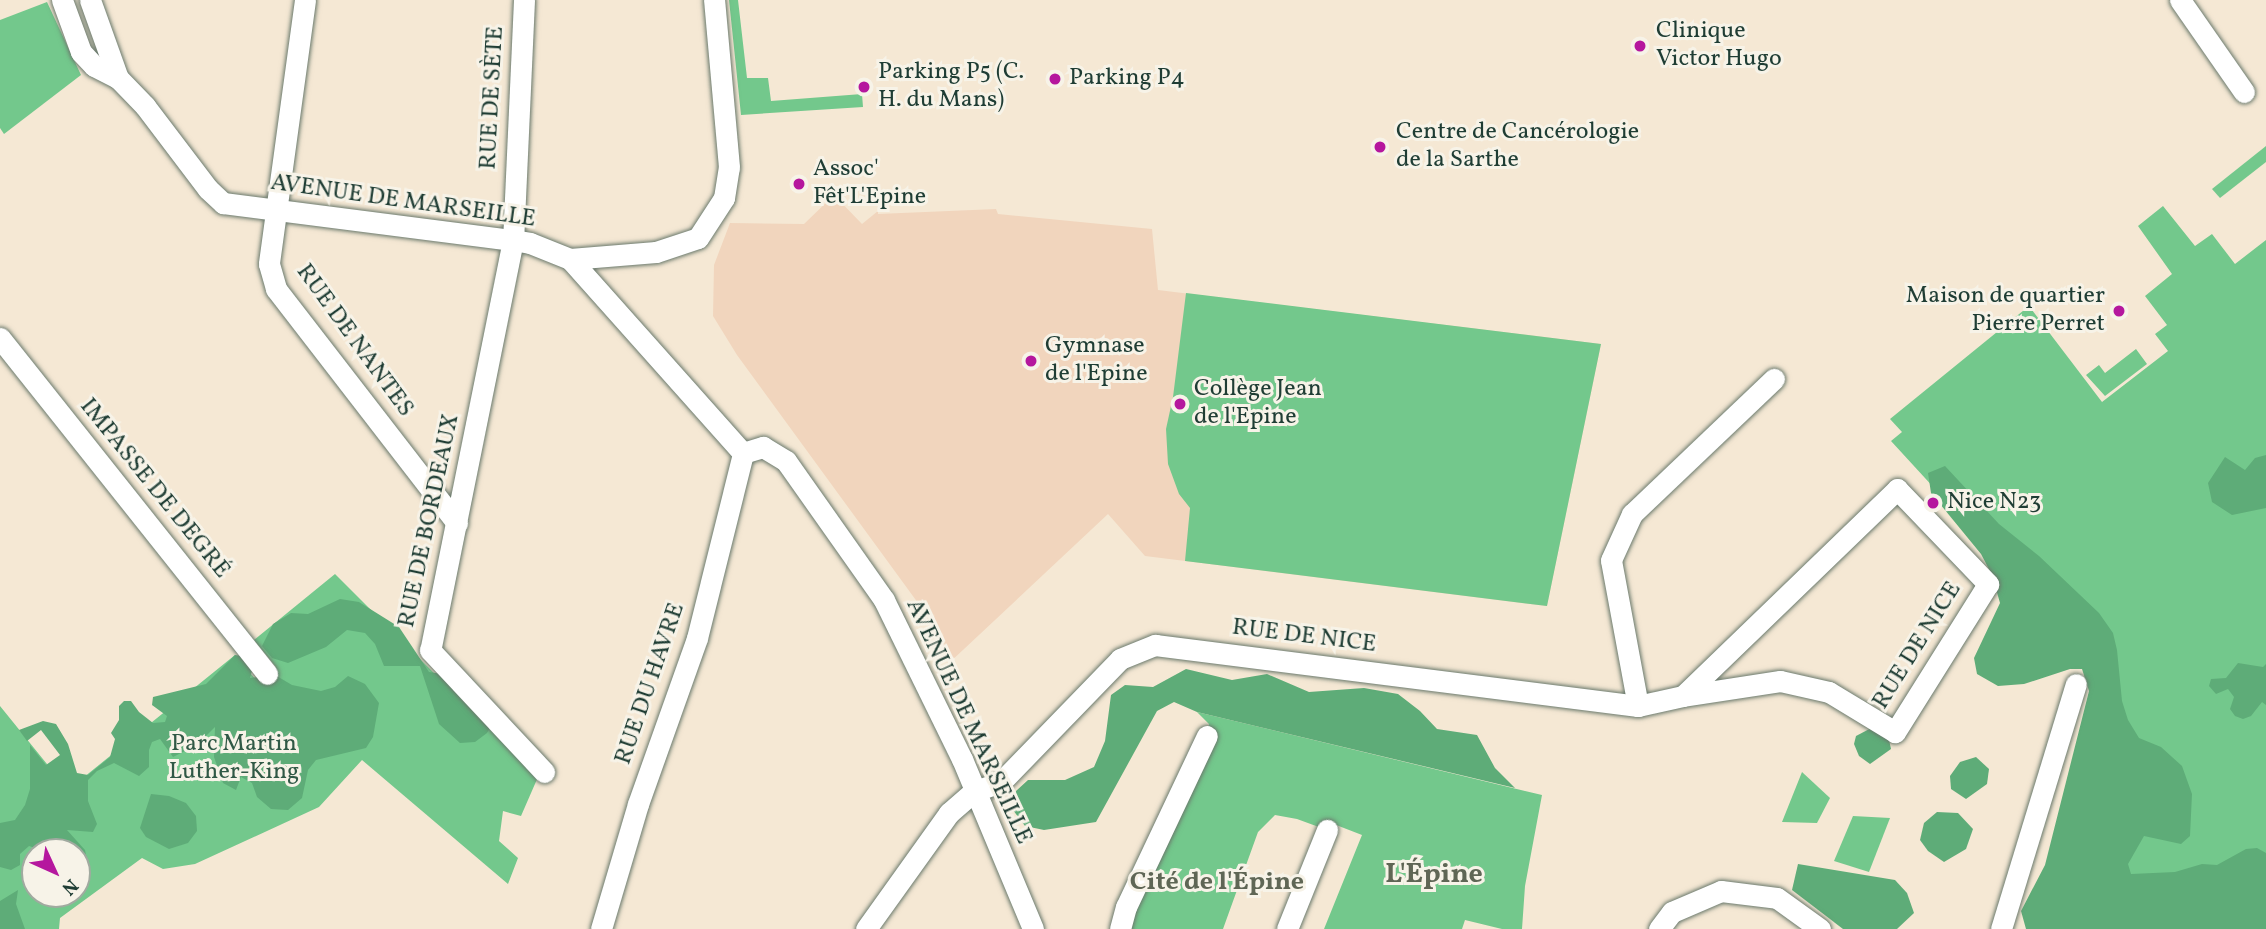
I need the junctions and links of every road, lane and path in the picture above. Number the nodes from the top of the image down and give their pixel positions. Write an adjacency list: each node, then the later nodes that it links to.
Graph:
1 (62, 0): 7 (street, AVENUE DE MARSEILLE)
2 (90, 0): 7 (street, AVENUE DE MARSEILLE)
3 (305, 0): 9 (street, RUE DE NANTES)
4 (524, 0): 10 (street, RUE DE SÈTE)
5 (714, 0): 11 (street)
6 (2180, 0): 8 (street)
7 (118, 78): 9 (street, AVENUE DE MARSEILLE)
8 (2245, 92)
9 (276, 212): 10 (street, AVENUE DE MARSEILLE); 15 (street, RUE DE NANTES)
10 (513, 240): 11 (street, AVENUE DE MARSEILLE); 15 (street, RUE DE BORDEAUX)
11 (570, 259): 14 (street, AVENUE DE MARSEILLE)
12 (0, 338): 16 (street, IMPASSE DE DEGRÉ)
13 (1774, 379): 19 (street)
14 (743, 453): 22 (street, AVENUE DE MARSEILLE); 24 (street, RUE DU HAVRE)
15 (457, 523): 21 (street, RUE DE BORDEAUX)
16 (267, 674)
17 (2076, 684): 31 (street)
18 (1683, 696): 18 (street, RUE DE NICE); 19 (street, RUE DE NICE)
19 (1637, 706): 22 (street, RUE DE NICE)
20 (1207, 736): 27 (street)
21 (544, 772)
22 (974, 792): 25 (street, RUE DE NICE); 26 (street, AVENUE DE MARSEILLE)
23 (1326, 830): 28 (street)
24 (601, 929)
25 (866, 929)
26 (1033, 929)
27 (1119, 929)
28 (1287, 929)
29 (1659, 929): 30 (street)
30 (1820, 929)
31 (2001, 929)

